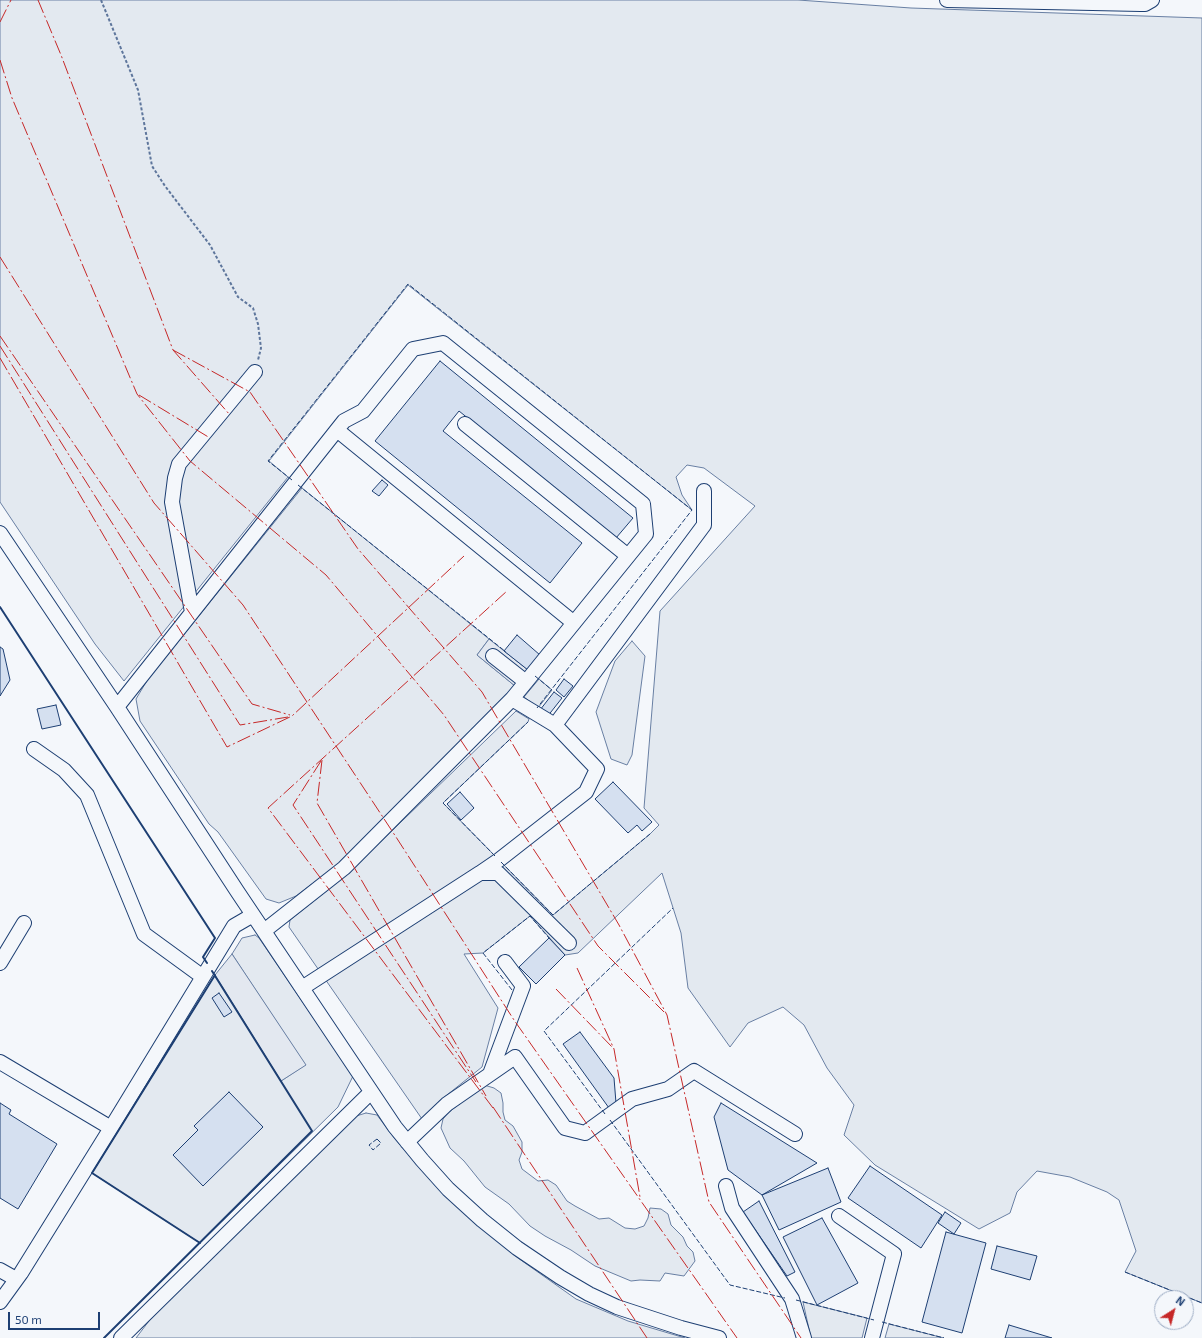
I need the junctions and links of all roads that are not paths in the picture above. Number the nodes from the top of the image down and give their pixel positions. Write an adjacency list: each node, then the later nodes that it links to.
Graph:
1 (947, 0): 2 (street)
2 (1152, 0)
3 (255, 372): 9 (street)
4 (464, 424): 8 (street)
5 (337, 430): 8 (street); 9 (street); 10 (street)
6 (704, 491): 15 (street)
7 (0, 533): 14 (street)
8 (628, 556): 10 (street)
9 (192, 612): 14 (street)
10 (574, 623): 12 (street)
11 (493, 656): 12 (street)
12 (526, 682): 13 (street)
13 (512, 699): 15 (street); 20 (street)
14 (117, 707): 18 (street)
15 (555, 725): 17 (street)
16 (34, 749): 24 (street)
17 (480, 873): 21 (street); 25 (street)
18 (253, 915): 20 (street); 24 (street)
19 (24, 923): 23 (street)
20 (264, 931): 25 (street)
21 (569, 943)
22 (505, 962): 27 (street)
23 (0, 963)
24 (202, 978): 29 (street)
25 (302, 988): 28 (street)
26 (0, 1062): 29 (street)
27 (490, 1074): 30 (street); 31 (street)
28 (371, 1092): 31 (street); 37 (street)
29 (111, 1128): 35 (street)
30 (795, 1134)
31 (407, 1142): 38 (street)
32 (726, 1186): 39 (street)
33 (839, 1216): 40 (street)
34 (0, 1270): 35 (street)
35 (16, 1279): 36 (street)
36 (0, 1302)
37 (121, 1338)
38 (719, 1338)
39 (804, 1338)
40 (872, 1338)

